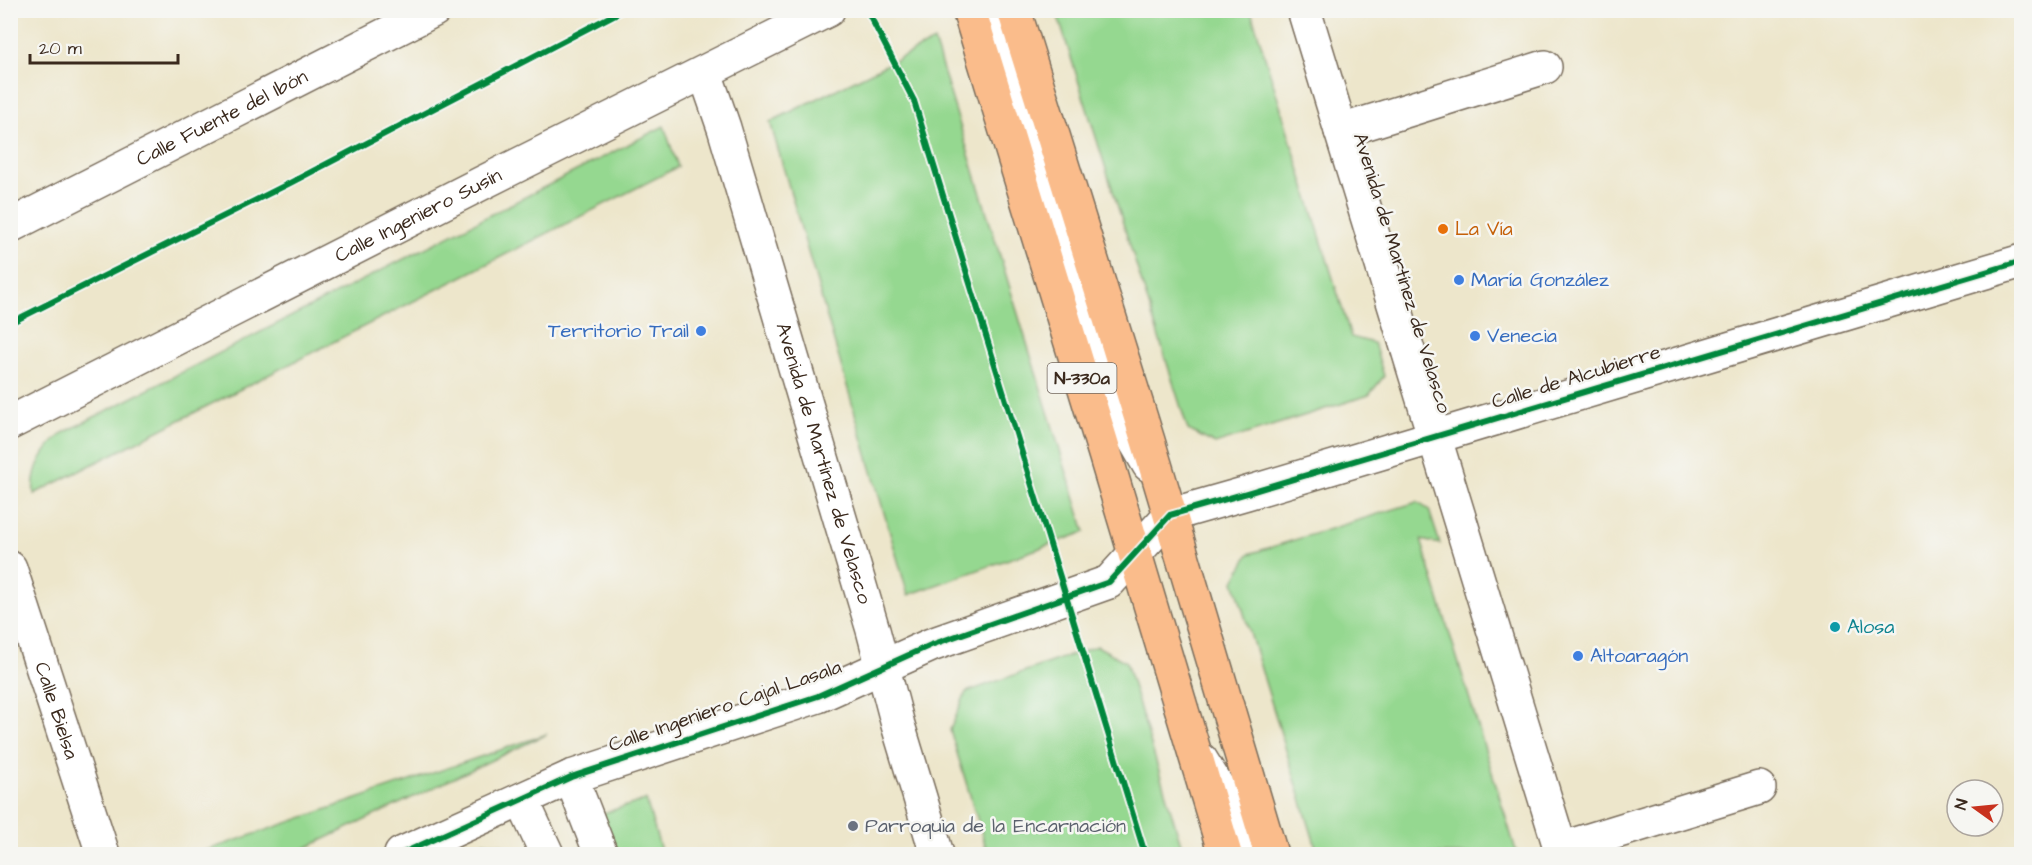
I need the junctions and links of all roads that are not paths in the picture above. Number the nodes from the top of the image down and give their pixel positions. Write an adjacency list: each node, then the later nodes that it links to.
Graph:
1 (434, 10): 10 (street, Calle Fuente del Ibón)
2 (828, 10): 8 (street, Calle Ingeniero Susín)
3 (969, 10): 15 (highway, N-330a)
4 (991, 10): 14 (street)
5 (1014, 10): 14 (highway, N-330a)
6 (1304, 10): 9 (street, Avenida de Martínez de Velasco)
7 (1545, 67): 9 (street)
8 (705, 73): 12 (street, Calle Ingeniero Susín); 17 (street, Avenida de Martínez de Velasco)
9 (1341, 131): 13 (street, Avenida de Martínez de Velasco)
10 (10, 226)
11 (2022, 261): 13 (street, Calle de Alcubierre)
12 (10, 423)
13 (1435, 437): 15 (street, Calle de Alcubierre); 22 (street, Avenida de Martínez de Velasco)
14 (1160, 482): 15 (highway, N-330a)
15 (1151, 535): 17 (street, Calle Ingeniero Cajal Lasala); 18 (highway, N-330a); 30 (highway, N-330a)
16 (10, 568): 23 (street, Calle Bielsa)
17 (883, 666): 19 (street, Calle Ingeniero Cajal Lasala); 27 (street, Avenida de Martínez de Velasco)
18 (1192, 746): 28 (highway, N-330a); 29 (street)
19 (571, 777): 21 (street, Calle Ingeniero Cajal Lasala); 26 (street)
20 (1760, 788): 22 (street)
21 (522, 800): 24 (street, Calle Ingeniero Cajal Lasala); 25 (street)
22 (1561, 852)
23 (103, 855)
24 (401, 855)
25 (547, 855)
26 (601, 855)
27 (937, 855)
28 (1225, 855)
29 (1248, 855)
30 (1271, 855)

